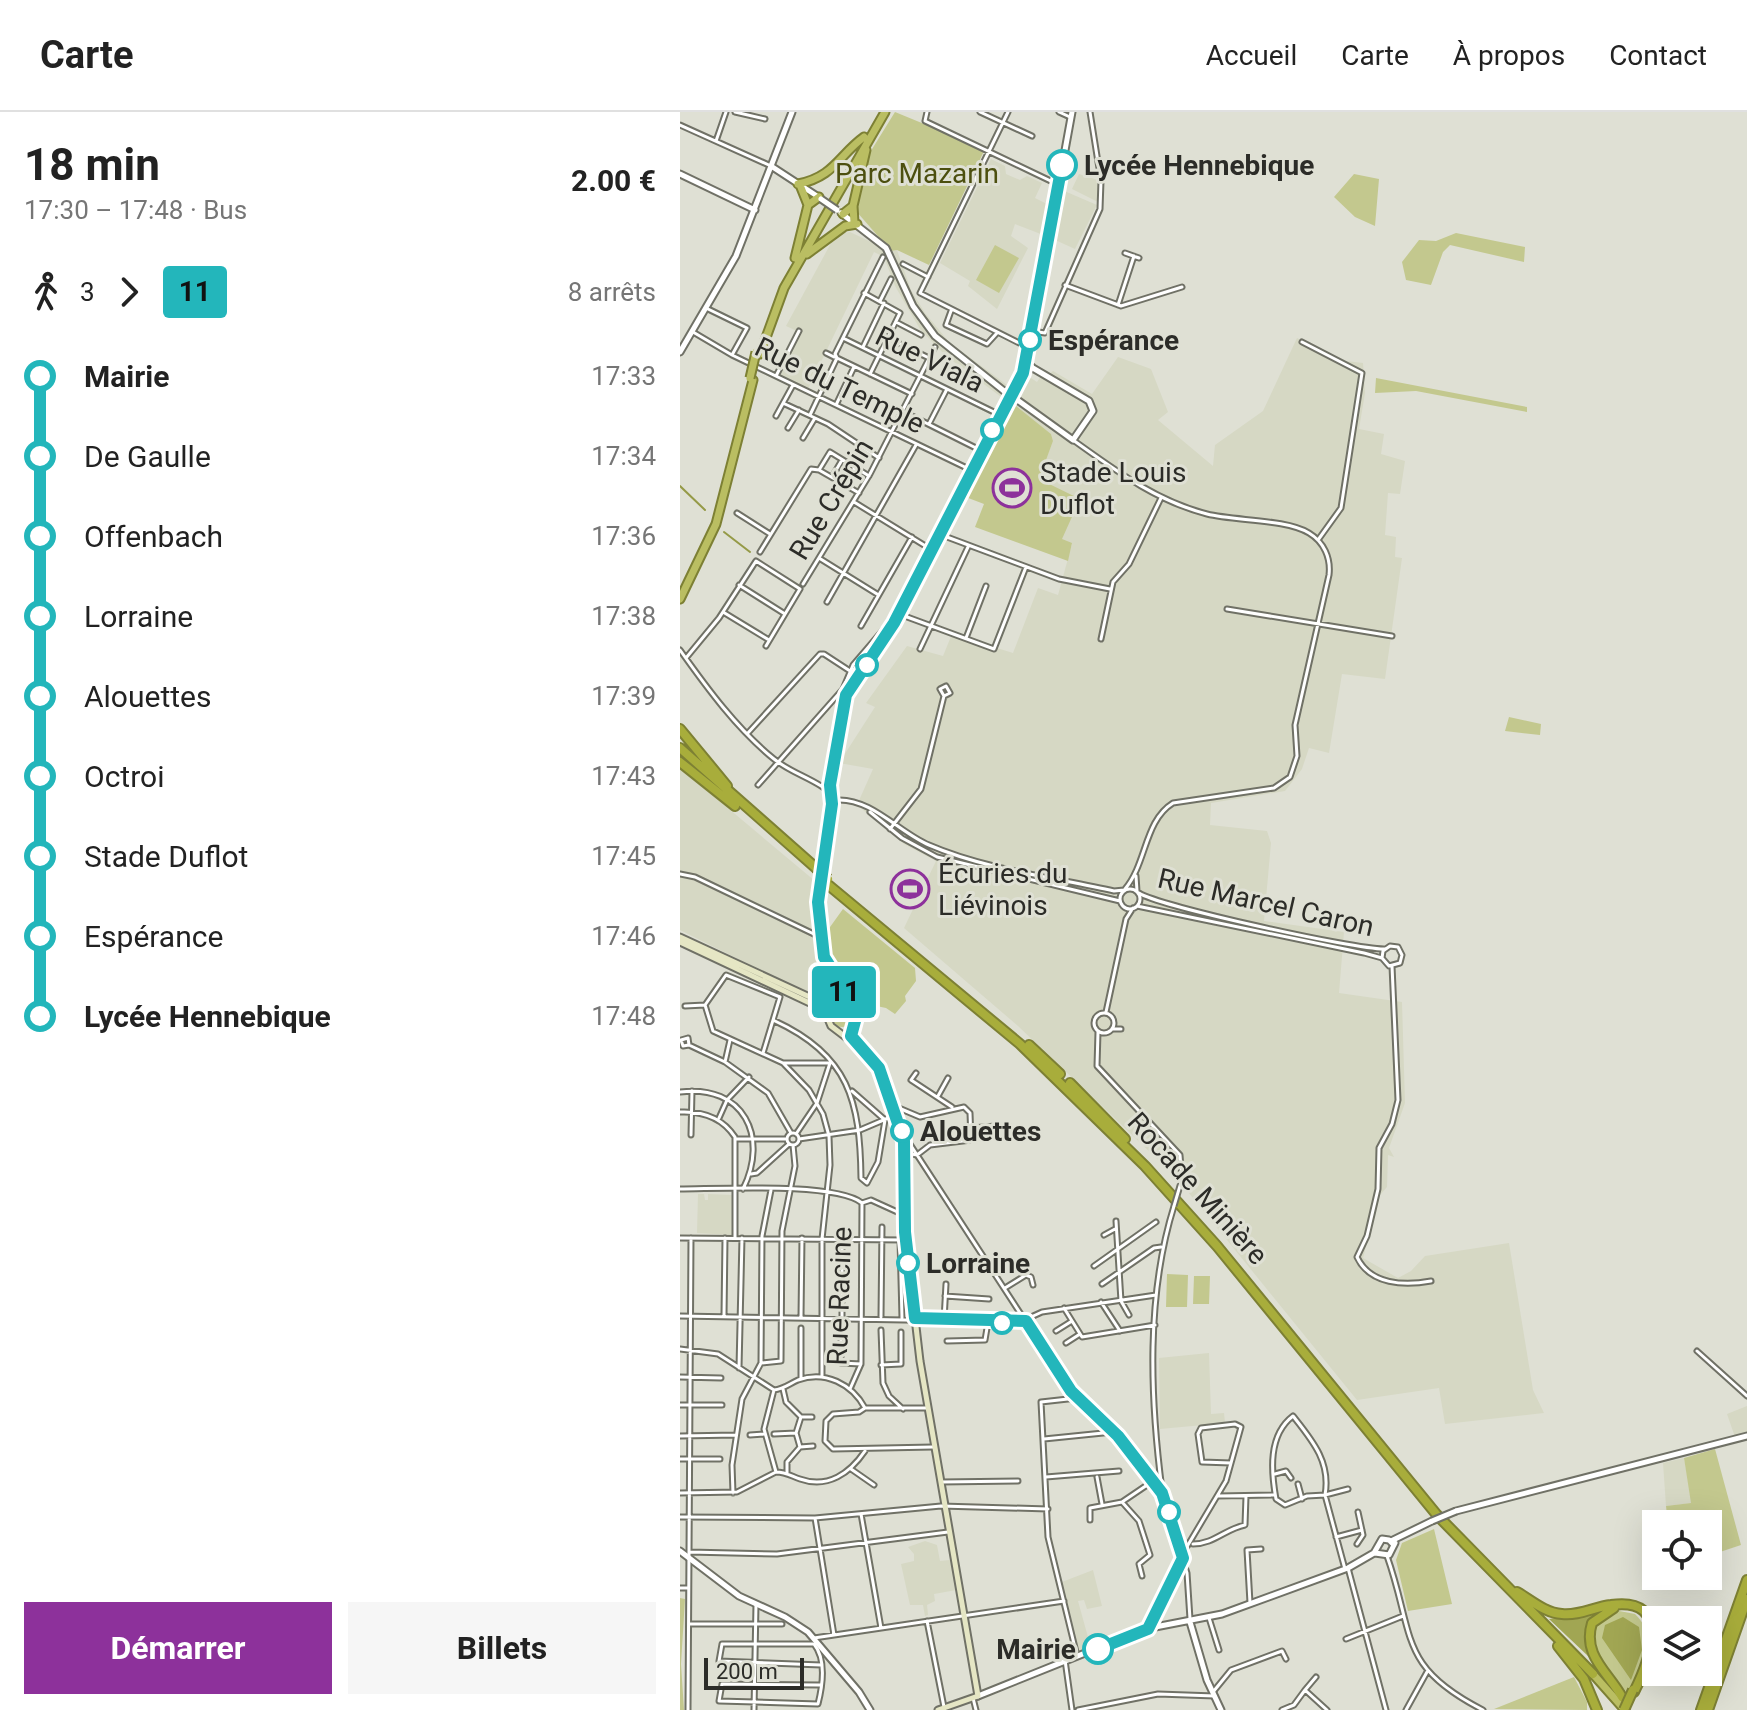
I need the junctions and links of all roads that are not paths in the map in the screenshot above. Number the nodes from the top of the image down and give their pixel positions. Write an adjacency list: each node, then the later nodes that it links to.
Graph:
1 (726, 112): 16 (street)
2 (735, 112): 11 (street)
3 (792, 112): 18 (street)
4 (882, 112): 15 (highway)
5 (927, 112): 17 (street)
6 (980, 112): 12 (street)
7 (1008, 112): 12 (street)
8 (1059, 112): 10 (street)
9 (1090, 112): 36 (street)
10 (1072, 115): 22 (street)
11 (765, 119)
12 (1003, 123): 14 (street); 17 (street)
13 (680, 125): 16 (street)
14 (1032, 136)
15 (868, 137): 20 (highway); 25 (highway); 32 (highway)
16 (716, 141): 18 (street)
17 (989, 151): 22 (street); 34 (street)
18 (771, 166): 21 (street); 26 (street)
19 (680, 174): 26 (street)
20 (814, 181): 21 (highway); 23 (highway)
21 (799, 184): 23 (street); 24 (highway)
22 (1059, 185): 45 (street)
23 (817, 196): 24 (highway); 27 (street, bridge)
24 (808, 205): 32 (highway)
25 (853, 206): 27 (highway); 27 (highway)
26 (755, 210): 41 (street)
27 (847, 219): 32 (highway); 84 (street, bridge)
28 (1125, 253): 29 (street)
29 (1134, 256): 31 (street); 40 (street)
30 (883, 257): 38 (street)
31 (1139, 258)
32 (796, 260): 67 (highway, bridge)
33 (903, 264): 34 (street)
34 (928, 277): 42 (street)
35 (891, 279): 39 (street)
36 (1065, 285): 40 (street); 45 (street)
37 (1182, 287): 40 (street)
38 (864, 293): 39 (street); 49 (street)
39 (882, 302): 43 (street); 52 (street)
40 (1118, 305)
41 (708, 309): 46 (street); 57 (street)
42 (951, 310): 47 (street); 47 (street)
43 (896, 322): 48 (street); 50 (street)
44 (799, 331): 64 (street)
45 (1032, 331): 55 (street)
46 (693, 332): 54 (street); 57 (street, Rue du Temple)
47 (997, 333): 55 (street)
48 (921, 335)
49 (843, 338): 52 (street, Rue Viala); 59 (street)
50 (888, 338): 58 (street); 60 (street)
51 (1302, 342): 103 (street)
52 (862, 347): 58 (street, Rue Viala)
53 (935, 347): 60 (street, Rue Crépin)
54 (681, 348)
55 (1029, 348): 61 (street)
56 (826, 353): 59 (street)
57 (732, 355): 64 (street, Rue du Temple)
58 (879, 356): 63 (street); 65 (street, Rue Viala)
59 (836, 358): 62 (street); 71 (street)
60 (929, 358): 65 (street, Rue Crépin)
61 (1029, 365): 66 (street); 84 (street)
62 (854, 367): 63 (street); 73 (street)
63 (870, 374): 70 (street)
64 (776, 376): 68 (street, Rue du Temple)
65 (921, 376): 69 (street, Rue Viala); 70 (street, Rue Crépin)
66 (1022, 377): 77 (street)
67 (751, 379): 114 (highway); 116 (highway)
68 (793, 385): 71 (street, Rue du Temple); 72 (street)
69 (947, 389): 77 (street, Rue Viala); 80 (street)
70 (912, 394): 75 (street, Rue Crépin)
71 (819, 397): 73 (street, Rue du Temple); 76 (street)
72 (785, 404): 74 (street); 78 (street)
73 (836, 405): 82 (street, Rue du Temple)
74 (799, 410): 76 (street); 81 (street)
75 (904, 412): 80 (street); 82 (street, Rue Crépin)
76 (810, 415): 79 (street)
77 (1000, 415): 86 (street)
78 (776, 416)
79 (815, 418): 83 (street); 87 (street)
80 (929, 424): 86 (street)
81 (788, 428)
82 (893, 433): 85 (street, Rue du Temple); 87 (street, Rue Crépin)
83 (803, 438)
84 (1073, 440): 96 (street)
85 (916, 444): 91 (street, Rue du Temple); 99 (street)
86 (982, 451): 91 (street)
87 (879, 458): 92 (street, Rue Crépin)
88 (843, 459): 89 (street); 90 (street); 93 (street)
89 (855, 467): 92 (street); 94 (street)
90 (819, 470): 93 (street); 100 (street)
91 (971, 470): 101 (street)
92 (869, 476): 95 (street, Rue Crépin)
93 (832, 477): 94 (street)
94 (845, 485): 95 (street)
95 (859, 493): 97 (street, Rue Crépin)
96 (1161, 498): 103 (street); 113 (street)
97 (854, 502): 99 (street); 107 (street, Rue Crépin)
98 (737, 513): 100 (street)
99 (877, 516): 102 (street); 109 (street)
100 (770, 534): 106 (street)
101 (939, 534): 104 (street); 105 (street)
102 (912, 537): 105 (street); 115 (street)
103 (1318, 540): 123 (street)
104 (969, 546): 108 (street); 124 (street)
105 (932, 550): 121 (street)
106 (760, 552)
107 (819, 558): 109 (street); 110 (street, Rue Crépin)
108 (1026, 567): 113 (street); 127 (street)
109 (844, 574): 115 (street); 117 (street)
110 (803, 584)
111 (739, 585): 119 (street); 120 (street); 120 (street)
112 (986, 586): 127 (street)
113 (1110, 589): 128 (street)
114 (680, 590)
115 (878, 595): 125 (street)
116 (680, 599)
117 (827, 602)
118 (1227, 609): 123 (street)
119 (723, 612): 129 (street); 133 (street)
120 (785, 614): 129 (street)
121 (899, 614): 122 (street); 124 (street)
122 (894, 623): 134 (street); 136 (street)
123 (1318, 624): 126 (street); 157 (street)
124 (931, 625): 127 (street); 131 (street)
125 (861, 626)
126 (1392, 636)
127 (966, 638)
128 (1101, 639)
129 (769, 640): 130 (street)
130 (766, 646)
131 (920, 649)
132 (680, 650): 133 (street)
133 (686, 658): 139 (street)
134 (850, 671): 135 (street); 139 (street)
135 (843, 689): 136 (street); 142 (street)
136 (849, 690): 145 (street)
137 (944, 696): 151 (street)
138 (680, 729): 150 (highway)
139 (747, 734): 142 (street)
140 (680, 748): 150 (highway, Rocade Minière)
141 (680, 755): 148 (highway, Rocade Minière)
142 (777, 761): 144 (street); 145 (street)
143 (680, 762): 148 (highway)
144 (758, 785)
145 (830, 790): 146 (street); 147 (street)
146 (837, 800): 147 (street); 149 (street, Rue Marcel Caron)
147 (832, 804): 164 (street)
148 (735, 806): 155 (highway, Rocade Minière)
149 (867, 809): 151 (street, Rue Marcel Caron); 152 (street, Rue Marcel Caron)
150 (748, 811): 155 (highway, Rocade Minière)
151 (894, 824): 152 (street); 153 (street, Rue Marcel Caron)
152 (890, 829): 154 (street, Rue Marcel Caron)
153 (940, 850): 154 (street); 158 (street, Rue Marcel Caron)
154 (937, 857): 160 (street, Rue Marcel Caron)
155 (815, 871): 390 (highway, Rocade Minière, bridge)
156 (680, 874): 164 (street)
157 (1136, 876): 158 (street); 159 (street)
158 (1125, 890): 159 (street, Rue Marcel Caron); 160 (street)
159 (1138, 892): 162 (street); 166 (street, Rue Marcel Caron)
160 (1120, 901): 161 (street)
161 (1123, 907): 162 (street, Rue Marcel Caron); 163 (street)
162 (1135, 907): 163 (street); 167 (street, Rue Marcel Caron)
163 (1126, 919): 175 (street)
164 (820, 937): 169 (street)
165 (680, 940): 171 (main road); 176 (main road)
166 (1385, 949): 167 (street); 168 (street)
167 (1382, 958): 168 (street)
168 (1392, 966): 251 (street)
169 (838, 982): 170 (street); 171 (street)
170 (848, 998): 171 (main road); 179 (main road)
171 (832, 1001): 176 (main road)
172 (680, 1003): 174 (street)
173 (705, 1005): 174 (street); 178 (street); 183 (street)
174 (685, 1006): 177 (street)
175 (1106, 1012): 181 (street); 182 (street)
176 (826, 1014): 180 (main road)
177 (680, 1015)
178 (773, 1020): 186 (street); 190 (street)
179 (852, 1027): 180 (main road); 187 (main road)
180 (839, 1030): 187 (main road)
181 (1098, 1032): 182 (street); 184 (street)
182 (1103, 1033): 184 (street)
183 (730, 1040): 186 (street); 188 (street)
184 (1097, 1042): 247 (street, bridge)
185 (689, 1045): 188 (street)
186 (763, 1053): 189 (street)
187 (873, 1058): 202 (main road)
188 (725, 1062): 192 (street)
189 (783, 1063): 190 (street); 201 (street)
190 (830, 1063): 197 (street); 201 (street)
191 (916, 1073): 195 (street)
192 (749, 1077): 200 (street); 213 (street)
193 (948, 1078): 199 (street)
194 (930, 1082): 195 (street)
195 (925, 1089): 199 (street)
196 (692, 1091): 198 (street); 200 (street); 204 (street)
197 (852, 1091): 208 (street); 211 (street)
198 (680, 1092)
199 (938, 1096): 203 (street)
200 (727, 1100): 207 (street); 216 (street)
201 (817, 1103): 213 (street); 214 (street)
202 (894, 1106): 203 (street); 206 (main road)
203 (952, 1107): 210 (street)
204 (692, 1111): 205 (street); 207 (street); 212 (street)
205 (680, 1112)
206 (897, 1114): 208 (street); 218 (main road)
207 (719, 1120): 215 (street)
208 (885, 1120): 211 (street); 211 (street)
209 (1008, 1125): 210 (street)
210 (972, 1128): 219 (street)
211 (860, 1130): 214 (street)
212 (691, 1135)
213 (795, 1136): 214 (street); 217 (street); 217 (street)
214 (829, 1136): 226 (street)
215 (735, 1139): 216 (street); 222 (street)
216 (755, 1139): 217 (street); 220 (street)
217 (789, 1143): 220 (street); 225 (street)
218 (907, 1150): 219 (street); 219 (street); 228 (main road)
219 (917, 1155): 255 (street)
220 (751, 1174): 223 (street)
221 (680, 1189): 222 (street)
222 (735, 1189): 223 (street); 237 (street)
223 (743, 1189): 224 (street)
224 (771, 1190): 225 (street); 239 (street)
225 (792, 1190): 226 (street); 240 (street)
226 (827, 1192): 227 (street); 242 (street)
227 (862, 1203): 228 (street); 244 (street, Rue Racine)
228 (904, 1215): 246 (main road)
229 (1116, 1221): 232 (street)
230 (1156, 1222): 248 (street)
231 (882, 1227): 245 (street)
232 (1115, 1229): 233 (street); 248 (street)
233 (1104, 1235)
234 (680, 1238): 235 (street)
235 (691, 1238): 236 (street); 264 (street)
236 (725, 1238): 237 (street); 265 (street)
237 (735, 1238): 238 (street)
238 (742, 1238): 239 (street); 266 (street)
239 (762, 1238): 240 (street); 267 (street)
240 (782, 1238): 241 (street); 268 (street)
241 (802, 1238): 242 (street); 269 (street)
242 (822, 1239): 243 (street); 270 (street)
243 (842, 1239): 244 (street); 271 (street)
244 (862, 1239): 245 (street); 272 (street, Rue Racine)
245 (882, 1240): 246 (street); 273 (street)
246 (903, 1240): 274 (street); 275 (main road)
247 (1161, 1247): 250 (street); 256 (street)
248 (1117, 1249): 249 (street); 250 (street)
249 (1094, 1266)
250 (1120, 1272): 253 (street); 259 (street)
251 (1431, 1281)
252 (946, 1284): 257 (street)
253 (1102, 1284)
254 (1033, 1285): 255 (street)
255 (1005, 1288): 277 (street)
256 (1156, 1295): 259 (street); 280 (street)
257 (945, 1296): 258 (street); 276 (street)
258 (989, 1299)
259 (1122, 1299): 260 (street); 262 (street)
260 (1101, 1302): 261 (street); 285 (street)
261 (1064, 1308): 277 (street); 278 (street)
262 (1129, 1315)
263 (680, 1316): 264 (street)
264 (690, 1316): 265 (street); 291 (street)
265 (724, 1316): 266 (street)
266 (742, 1316): 267 (street); 296 (street)
267 (761, 1316): 268 (street); 293 (street)
268 (781, 1316): 269 (street); 293 (street)
269 (801, 1317): 270 (street)
270 (821, 1317): 271 (street); 300 (street)
271 (842, 1317): 272 (street)
272 (861, 1317): 273 (street); 294 (street, Rue Racine)
273 (881, 1317): 274 (street)
274 (902, 1318): 275 (street)
275 (915, 1318): 276 (street); 314 (main road)
276 (944, 1320): 279 (street)
277 (1026, 1321): 279 (street); 306 (street)
278 (1072, 1321): 284 (street); 287 (street)
279 (988, 1322): 288 (street)
280 (1155, 1325): 285 (street); 339 (street)
281 (801, 1328): 302 (street)
282 (841, 1329): 294 (street)
283 (881, 1330): 295 (street)
284 (1056, 1331)
285 (1120, 1331): 287 (street)
286 (901, 1332): 295 (street)
287 (1080, 1334): 289 (street)
288 (947, 1341)
289 (1066, 1343)
290 (680, 1349): 291 (street)
291 (691, 1349): 296 (street); 299 (street)
292 (1697, 1351): 307 (street)
293 (761, 1363): 297 (street)
294 (861, 1364): 304 (street, Rue Racine)
295 (881, 1365): 315 (street)
296 (739, 1368): 297 (street)
297 (752, 1376): 305 (street); 322 (street)
298 (680, 1377): 299 (street)
299 (690, 1377): 301 (street); 311 (street)
300 (822, 1377): 302 (street); 304 (street)
301 (721, 1378)
302 (801, 1379): 303 (street)
303 (783, 1389): 305 (street); 316 (street)
304 (850, 1389): 313 (street)
305 (774, 1390): 320 (street)
306 (1071, 1391): 308 (street); 309 (street)
307 (1747, 1396)
308 (1077, 1398): 309 (street); 318 (street)
309 (1062, 1400): 327 (street)
310 (680, 1405): 311 (street)
311 (690, 1405): 312 (street); 325 (street)
312 (722, 1405)
313 (865, 1408): 315 (street); 331 (street)
314 (928, 1408): 315 (street); 330 (main road)
315 (903, 1409)
316 (801, 1417): 317 (street); 319 (street)
317 (812, 1417)
318 (1113, 1432): 327 (street); 347 (street)
319 (796, 1433): 321 (street); 329 (street)
320 (764, 1434): 323 (street); 338 (street)
321 (774, 1434)
322 (736, 1435): 325 (street); 354 (street)
323 (750, 1435)
324 (680, 1436): 325 (street)
325 (690, 1436): 333 (street)
326 (1747, 1436): 374 (street, bridge)
327 (1044, 1439): 343 (street)
328 (813, 1446): 329 (street)
329 (800, 1447): 340 (street)
330 (935, 1447): 331 (street); 348 (main road)
331 (865, 1451): 336 (street)
332 (680, 1459): 333 (street)
333 (689, 1459): 334 (street); 353 (street)
334 (720, 1459)
335 (1231, 1463): 335 (street); 358 (street)
336 (851, 1469): 340 (street); 350 (street)
337 (1119, 1471): 342 (street)
338 (776, 1472): 340 (street); 354 (street)
339 (1159, 1472): 344 (street); 347 (street)
340 (787, 1473)
341 (1273, 1474): 345 (street); 356 (street); 357 (street)
342 (1097, 1476): 343 (street); 362 (street)
343 (1046, 1477): 364 (street)
344 (1160, 1477): 347 (street); 355 (street)
345 (1291, 1478)
346 (1018, 1481): 348 (street)
347 (1153, 1481): 355 (street); 361 (street)
348 (941, 1482): 363 (main road)
349 (1298, 1484): 360 (street)
350 (874, 1485)
351 (1348, 1489): 357 (street)
352 (680, 1493): 353 (street)
353 (689, 1493): 354 (street); 368 (street)
354 (733, 1493)
355 (1162, 1493): 384 (street)
356 (1274, 1495): 359 (street); 360 (street)
357 (1325, 1495): 360 (street); 373 (street)
358 (1218, 1496): 359 (street); 375 (street)
359 (1246, 1496): 375 (street)
360 (1302, 1499)
361 (1122, 1502): 362 (street); 386 (street)
362 (1102, 1504): 370 (street)
363 (946, 1506): 364 (street); 366 (street); 372 (main road)
364 (1048, 1509): 392 (street)
365 (1358, 1512): 371 (street)
366 (861, 1514): 369 (street); 376 (street)
367 (680, 1517): 368 (street)
368 (689, 1517): 369 (street); 382 (street)
369 (815, 1518): 379 (street)
370 (1090, 1520)
371 (1362, 1530): 373 (street); 377 (street)
372 (949, 1532): 376 (street); 395 (main road)
373 (1336, 1537): 385 (street)
374 (1394, 1542): 381 (street); 383 (street)
375 (1191, 1543): 384 (street)
376 (866, 1544): 379 (street); 403 (street)
377 (1357, 1544)
378 (1261, 1549): 394 (street)
379 (820, 1550): 382 (street); 406 (street)
380 (680, 1551): 382 (street)
381 (1377, 1552): 383 (street); 385 (street)
382 (689, 1555): 389 (street); 393 (street)
383 (1387, 1556): 396 (street)
384 (1183, 1557): 399 (street); 404 (street)
385 (1347, 1569): 394 (street); 405 (street)
386 (1142, 1576)
387 (1747, 1580): 443 (highway)
388 (680, 1588): 389 (street)
389 (688, 1588): 400 (street)
390 (1515, 1593): 416 (highway, Rocade Minière); 422 (highway); 441 (highway)
391 (1747, 1599): 444 (highway)
392 (1064, 1601): 395 (street); 411 (street)
393 (756, 1604): 401 (street); 408 (street)
394 (1250, 1604): 397 (street)
395 (963, 1616): 398 (street); 424 (main road)
396 (1403, 1616): 405 (street); 417 (street)
397 (1209, 1618): 399 (street); 410 (street)
398 (927, 1621): 403 (street); 428 (street)
399 (1190, 1622): 404 (street); 423 (street)
400 (688, 1624): 401 (street); 429 (street)
401 (754, 1624): 402 (street); 409 (street)
402 (782, 1624)
403 (881, 1628): 406 (street)
404 (1148, 1629): 411 (street)
405 (1366, 1631): 407 (street); 437 (street)
406 (834, 1635): 408 (street)
407 (1346, 1639)
408 (815, 1641): 409 (street); 415 (street); 431 (street)
409 (755, 1644): 414 (street); 414 (street)
410 (1219, 1650)
411 (1077, 1656): 413 (street)
412 (1286, 1659): 423 (street)
413 (1065, 1660): 424 (street); 433 (street)
414 (755, 1663): 415 (street); 419 (street)
415 (821, 1665): 420 (street)
416 (1594, 1671): 425 (highway, Rocade Minière); 442 (highway, Rocade Minière)
417 (1427, 1672): 427 (street); 438 (street)
418 (1316, 1677): 421 (street)
419 (754, 1684): 420 (street); 426 (street); 426 (street)
420 (820, 1685): 426 (street)
421 (1305, 1690): 435 (street); 436 (street)
422 (1634, 1691): 425 (highway); 442 (highway, bridge)
423 (1214, 1694): 433 (street); 434 (street)
424 (976, 1697): 428 (main road); 432 (street)
425 (1622, 1697): 442 (highway, Rocade Minière)
426 (754, 1704): 430 (street)
427 (1472, 1705): 439 (street); 440 (street)
428 (946, 1708)
429 (688, 1710)
430 (754, 1710)
431 (870, 1710)
432 (976, 1710)
433 (1075, 1710)
434 (1221, 1710)
435 (1282, 1710)
436 (1327, 1710)
437 (1386, 1710)
438 (1406, 1710)
439 (1469, 1710)
440 (1483, 1710)
441 (1597, 1710)
442 (1627, 1710)
443 (1701, 1710)
444 (1708, 1710)

